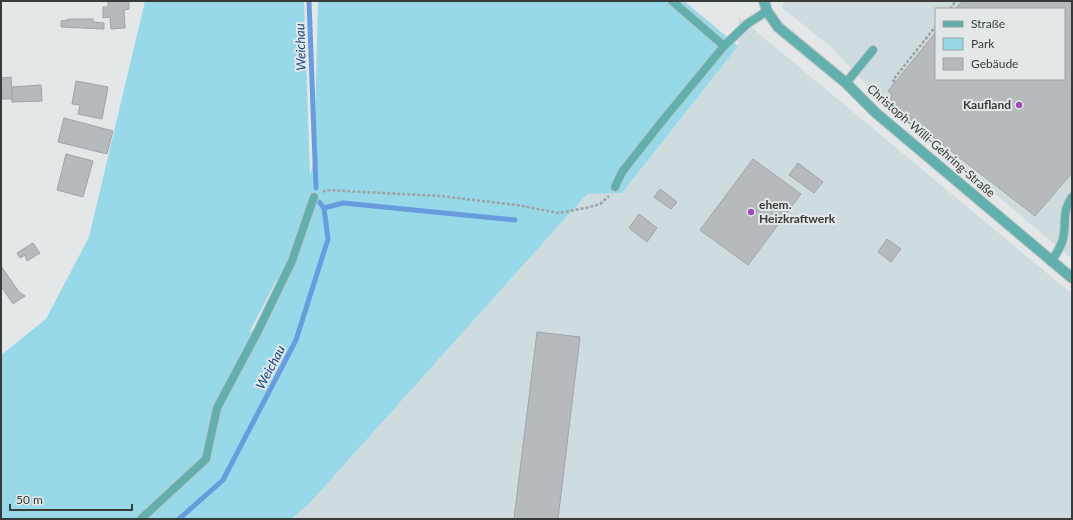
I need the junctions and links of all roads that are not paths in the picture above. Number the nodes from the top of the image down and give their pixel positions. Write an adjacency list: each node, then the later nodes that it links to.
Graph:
1 (672, 1): 4 (lane)
2 (764, 1): 3 (street, Christoph-Willi-Gehring-Straße)
3 (767, 11): 4 (lane); 6 (street, Christoph-Willi-Gehring-Straße)
4 (724, 46): 7 (lane)
5 (873, 50): 6 (lane)
6 (846, 83): 10 (street, Christoph-Willi-Gehring-Straße)
7 (615, 187)
8 (314, 197): 12 (lane)
9 (1072, 197): 10 (lane)
10 (1052, 262): 11 (street, Christoph-Willi-Gehring-Straße)
11 (1072, 278)
12 (141, 519)

